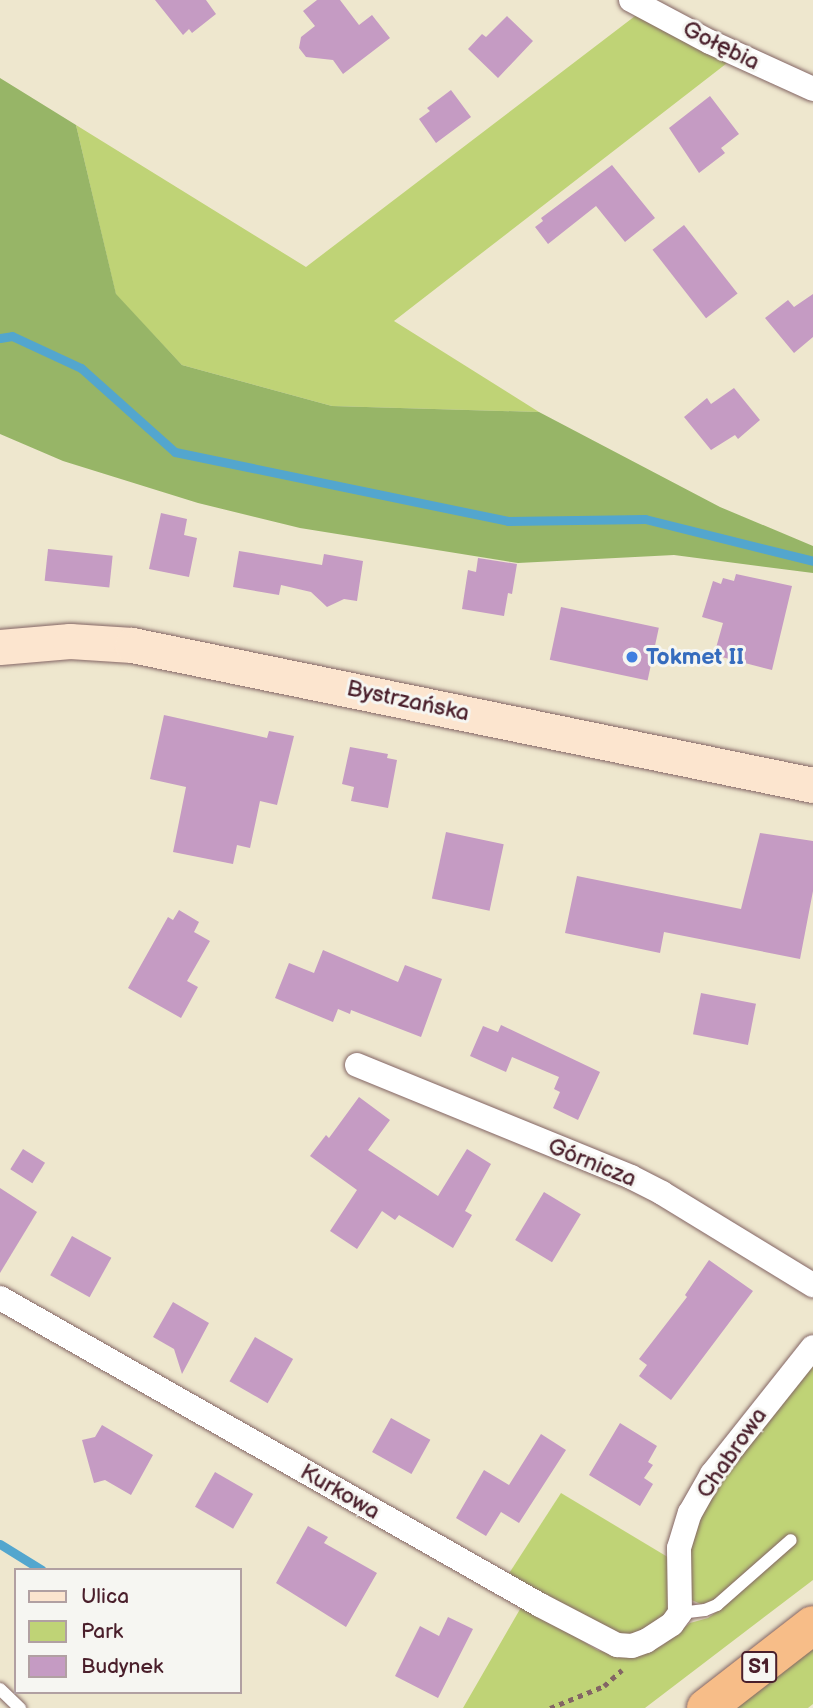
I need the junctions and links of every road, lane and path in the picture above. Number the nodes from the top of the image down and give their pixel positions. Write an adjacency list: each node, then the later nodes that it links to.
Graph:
1 (631, 0): 2 (street, Gołębia)
2 (813, 89)
3 (0, 647): 4 (main road, Bystrzańska)
4 (813, 785)
5 (357, 1065): 6 (street, Górnicza)
6 (813, 1285)
7 (0, 1298): 12 (street, Kurkowa)
8 (813, 1347): 10 (street, Chabrowa)
9 (791, 1540): 10 (lane)
10 (680, 1613): 12 (street)
11 (813, 1625): 16 (highway, S1)
12 (632, 1646): 15 (path)
13 (0, 1689): 14 (lane)
14 (20, 1708)
15 (550, 1708)
16 (706, 1708)

